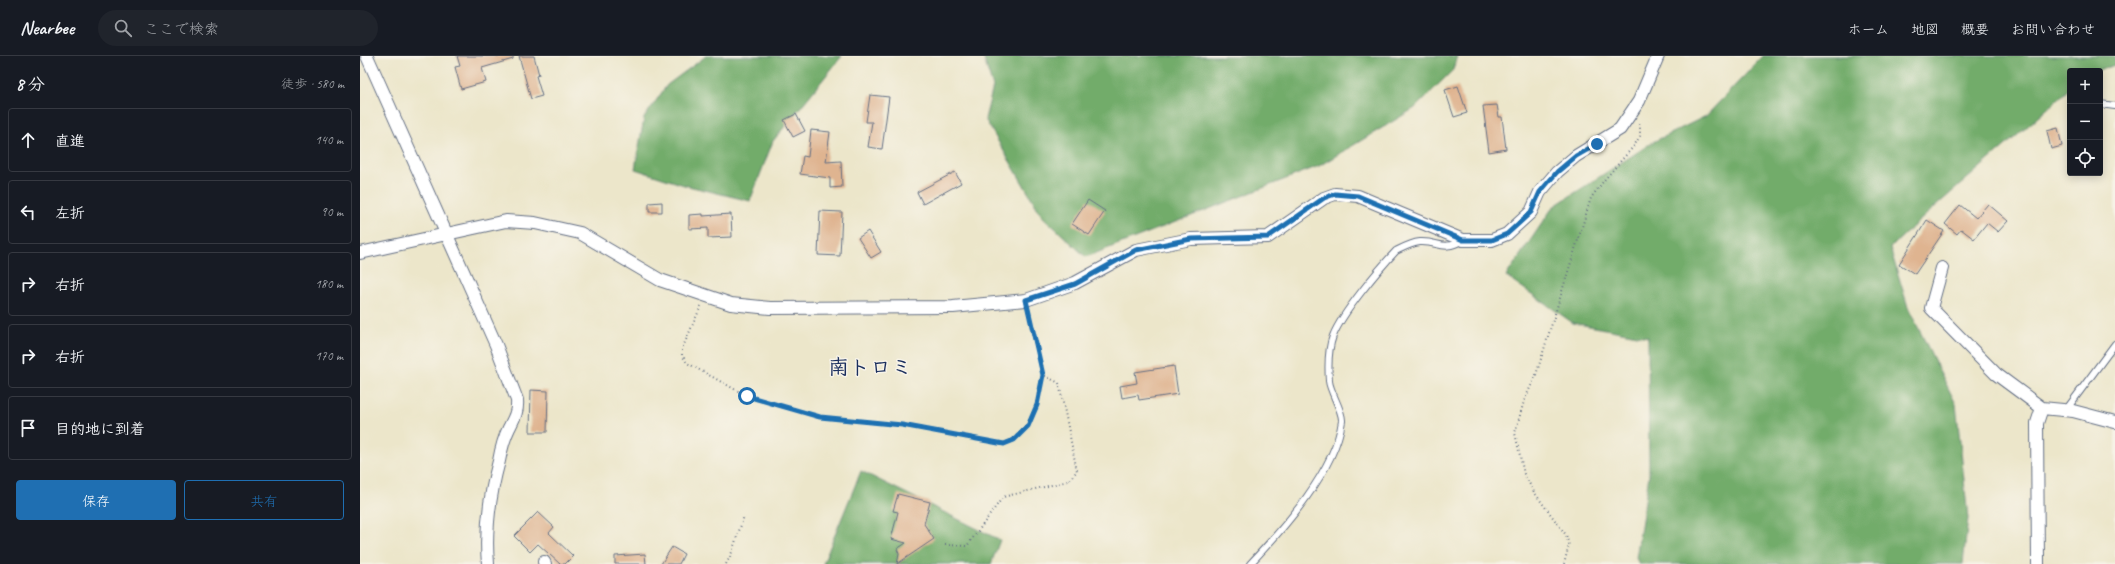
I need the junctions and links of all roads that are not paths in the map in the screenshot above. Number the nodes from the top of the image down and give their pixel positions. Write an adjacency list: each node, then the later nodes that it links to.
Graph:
1 (367, 56): 5 (street)
2 (1658, 56): 6 (street)
3 (2103, 104): 4 (lane)
4 (2115, 106)
5 (447, 234): 6 (street); 7 (street); 13 (street)
6 (1463, 240): 14 (lane)
7 (360, 253)
8 (1942, 268): 10 (street)
9 (2115, 344): 11 (lane)
10 (2042, 408): 11 (street); 15 (street)
11 (2066, 410): 12 (street)
12 (2115, 422)
13 (488, 564)
14 (1250, 564)
15 (2038, 564)

